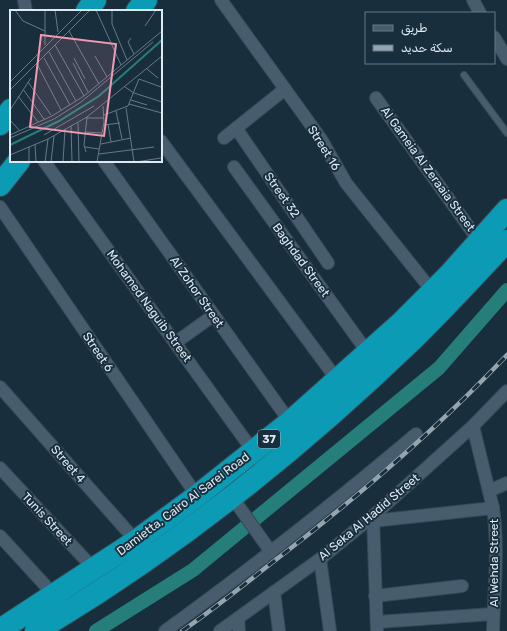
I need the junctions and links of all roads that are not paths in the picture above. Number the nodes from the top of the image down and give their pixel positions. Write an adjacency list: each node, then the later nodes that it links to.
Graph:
1 (24, 0): 6 (street)
2 (95, 0): 7 (highway)
3 (146, 0): 8 (highway)
4 (221, 0): 13 (street, Street 16)
5 (473, 0): 9 (street)
6 (26, 10)
7 (88, 10)
8 (138, 10)
9 (479, 12)
10 (495, 39): 11 (street)
11 (507, 59)
12 (464, 75): 18 (lane)
13 (285, 89): 17 (street); 31 (street, Street 16)
14 (376, 98): 28 (street, Al Gameia Al Zeraaia Street)
15 (10, 111): 16 (highway)
16 (0, 124)
17 (236, 128): 19 (street); 30 (street, Street 32)
18 (507, 133)
19 (224, 138)
20 (162, 142): 35 (street)
21 (18, 162): 25 (highway)
22 (45, 162): 33 (street, Mohamed Naguib Street)
23 (105, 162): 32 (street, Al Zohor Street)
24 (234, 167): 34 (street, Baghdad Street)
25 (0, 185)
26 (0, 207): 45 (street, Street 6)
27 (507, 210): 28 (highway, Damietta, Cairo Al Sarei Road / 37)
28 (480, 240): 31 (highway, Damietta, Cairo Al Sarei Road / 37)
29 (507, 241): 46 (highway, Damietta, Cairo Al Sarei Road / 37)
30 (328, 263)
31 (433, 292): 34 (highway, Damietta, Cairo Al Sarei Road / 37)
32 (214, 315): 33 (street); 38 (street, Al Zohor Street)
33 (175, 343): 41 (street, Mohamed Naguib Street)
34 (368, 352): 35 (highway, Damietta, Cairo Al Sarei Road / 37)
35 (338, 381): 38 (highway, Damietta, Cairo Al Sarei Road / 37)
36 (0, 387): 50 (street, Street 4)
37 (507, 391): 39 (street, Al Seka Al Hadid Street)
38 (290, 422): 41 (highway, Damietta, Cairo Al Sarei Road / 37)
39 (473, 426): 44 (street, Al Wehda Street); 48 (street, Al Seka Al Hadid Street)
40 (416, 434): 51 (street)
41 (254, 452): 45 (highway, Damietta, Cairo Al Sarei Road / 37)
42 (0, 468): 54 (street, Tunis Street)
43 (507, 482): 44 (street)
44 (489, 491): 47 (street, Al Wehda Street)
45 (197, 496): 50 (highway, Damietta, Cairo Al Sarei Road / 37)
46 (232, 497): 51 (street); 63 (highway, Damietta, Cairo Al Sarei Road / 37)
47 (493, 508): 48 (street); 52 (street, Al Wehda Street)
48 (373, 518): 53 (street, Al Seka Al Hadid Street); 58 (street)
49 (0, 536): 57 (street)
50 (136, 541): 54 (highway, Damietta, Cairo Al Sarei Road / 37)
51 (271, 552): 64 (street)
52 (501, 552): 59 (street, Al Wehda Street)
53 (320, 559): 56 (street, Al Seka Al Hadid Street); 68 (street)
54 (94, 569): 57 (highway, Damietta, Cairo Al Sarei Road / 37)
55 (462, 586): 58 (street)
56 (274, 592): 60 (street, Al Seka Al Hadid Street); 67 (street)
57 (54, 595): 62 (highway, Damietta, Cairo Al Sarei Road / 37)
58 (376, 596): 61 (street)
59 (493, 614): 61 (street); 69 (street, Al Wehda Street)
60 (238, 618): 65 (street, Al Seka Al Hadid Street); 66 (street)
61 (377, 627)
62 (0, 630)
63 (36, 631)
64 (164, 631)
65 (220, 631)
66 (239, 631)
67 (279, 631)
68 (330, 631)
69 (492, 631)

